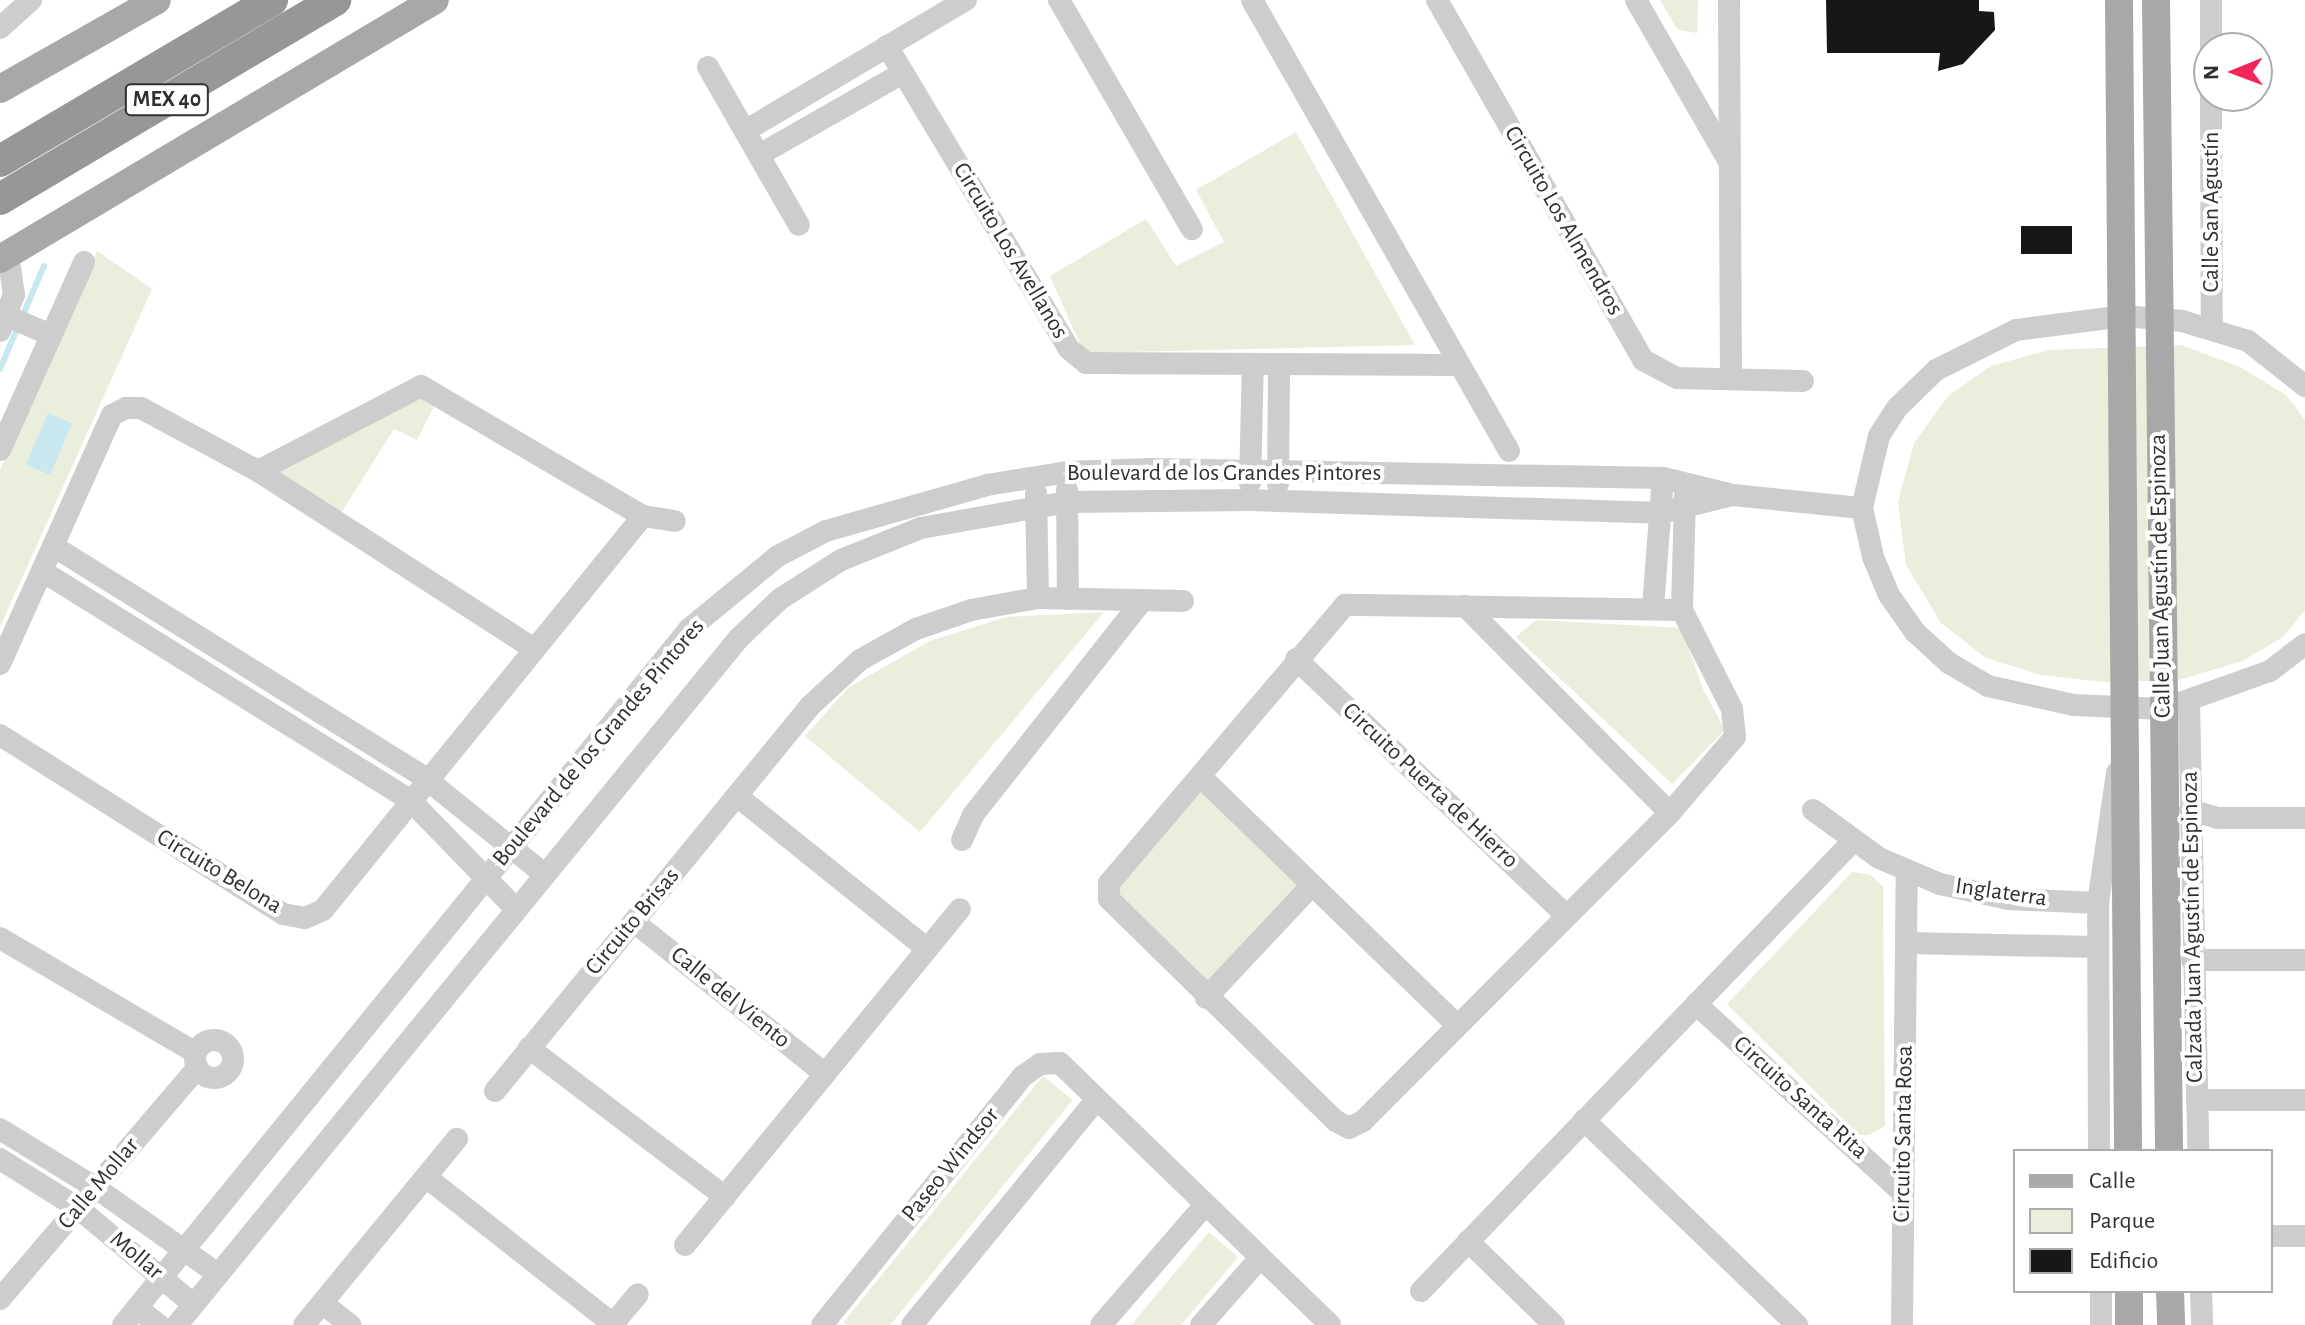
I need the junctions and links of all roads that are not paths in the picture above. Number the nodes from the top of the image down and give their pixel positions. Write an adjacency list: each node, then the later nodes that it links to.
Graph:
1 (31, 0): 15 (street)
2 (157, 0): 20 (main road)
3 (272, 0): 24 (highway, MEX 40)
4 (335, 0): 26 (highway, MEX 40)
5 (435, 0): 29 (main road)
6 (966, 0): 17 (street)
7 (1059, 0): 28 (street)
8 (1252, 0): 38 (street)
9 (1437, 0): 39 (street, Circuito Los Almendros)
10 (1636, 0): 25 (street)
11 (1729, 0): 25 (street)
12 (2119, 0): 31 (main road, Calle Juan Agustín de Espinoza)
13 (2156, 0): 32 (main road, Calle Juan Agustín de Espinoza)
14 (2211, 0): 16 (street)
15 (0, 28)
16 (2211, 32)
17 (887, 46): 19 (street, Circuito Los Avellanos); 22 (street)
18 (708, 67): 22 (street)
19 (903, 73): 23 (street); 36 (street, Circuito Los Avellanos)
20 (0, 89)
21 (2211, 112): 34 (street, Calle San Agustín)
22 (745, 131): 23 (street)
23 (759, 155): 27 (street)
24 (0, 161)
25 (1730, 163): 39 (street)
26 (0, 199)
27 (799, 225)
28 (1192, 229)
29 (4, 257): 33 (street)
30 (84, 262): 35 (street)
31 (2124, 316): 32 (street); 56 (street); 75 (main road, Calle Juan Agustín de Espinoza)
32 (2158, 318): 34 (street); 74 (main road, Calle Juan Agustín de Espinoza)
33 (8, 322): 35 (street)
34 (2212, 328): 41 (street)
35 (46, 333): 42 (street)
36 (1253, 364): 37 (street, Circuito Los Avellanos); 45 (street)
37 (1279, 365): 38 (street, Circuito Los Avellanos); 46 (street)
38 (1458, 365): 43 (street)
39 (1731, 378): 40 (street, Circuito Los Almendros)
40 (1803, 381)
41 (2305, 386)
42 (0, 450)
43 (1509, 451)
44 (258, 471): 59 (street); 61 (street); 71 (street)
45 (1251, 471): 46 (street, Boulevard de los Grandes Pintores); 47 (street, Boulevard de los Grandes Pintores); 52 (street)
46 (1278, 471): 49 (street, Boulevard de los Grandes Pintores); 53 (street)
47 (1067, 472): 48 (street, Boulevard de los Grandes Pintores); 54 (street)
48 (1036, 476): 55 (street); 87 (street, Boulevard de los Grandes Pintores)
49 (1663, 478): 50 (street, Boulevard de los Grandes Pintores); 58 (street)
50 (1686, 481): 51 (street, Boulevard de los Grandes Pintores); 57 (street)
51 (1733, 495): 56 (street, Boulevard de los Grandes Pintores); 57 (street, Boulevard de los Grandes Pintores)
52 (1250, 500): 53 (street, Boulevard de los Grandes Pintores); 54 (street, Boulevard de los Grandes Pintores)
53 (1278, 501): 58 (street, Boulevard de los Grandes Pintores)
54 (1067, 502): 55 (street, Boulevard de los Grandes Pintores); 64 (street)
55 (1036, 505): 63 (street); 89 (street, Boulevard de los Grandes Pintores)
56 (1862, 508): 75 (street)
57 (1685, 510): 58 (street, Boulevard de los Grandes Pintores); 69 (street)
58 (1660, 513): 68 (street)
59 (643, 516): 60 (street); 71 (street, Circuito Belona)
60 (675, 521)
61 (53, 546): 62 (street); 78 (street)
62 (42, 571): 73 (street); 80 (street)
63 (1038, 598): 64 (street, Circuito Brisas); 79 (street, Circuito Brisas)
64 (1068, 599): 65 (street, Circuito Brisas)
65 (1143, 600): 66 (street, Circuito Brisas); 85 (street)
66 (1183, 601)
67 (1465, 606): 68 (street); 72 (street); 83 (street)
68 (1653, 607): 69 (street)
69 (1682, 610): 83 (street)
70 (2305, 644): 74 (street)
71 (533, 648): 78 (street, Circuito Belona)
72 (1296, 659): 77 (street); 95 (street, Circuito Puerta de Hierro)
73 (0, 664)
74 (2176, 706): 75 (street); 82 (street, Calzada Juan Agustín de Espinoza); 117 (main road, Calle Juan Agustín de Espinoza)
75 (2125, 720): 92 (street); 116 (main road, Calle Juan Agustín de Espinoza)
76 (0, 735): 80 (street, Circuito Belona)
77 (1201, 777): 91 (street); 103 (street)
78 (425, 778): 80 (street, Circuito Belona); 87 (street)
79 (737, 796): 96 (street, Circuito Brisas); 100 (street)
80 (409, 799): 90 (street)
81 (1813, 810): 86 (street, Inglaterra)
82 (2190, 810): 84 (street); 101 (street, Calzada Juan Agustín de Espinoza)
83 (1670, 813): 95 (street)
84 (2305, 818)
85 (962, 840)
86 (1852, 842): 88 (street, Inglaterra); 104 (street)
87 (511, 848): 89 (street); 90 (street, Boulevard de los Grandes Pintores)
88 (1907, 872): 92 (street, Inglaterra); 98 (street, Circuito Santa Rosa)
89 (544, 874): 93 (street, Boulevard de los Grandes Pintores)
90 (487, 879): 93 (street); 130 (street, Boulevard de los Grandes Pintores)
91 (1312, 885): 103 (street); 105 (street)
92 (2098, 903): 99 (street)
93 (515, 908): 132 (street, Boulevard de los Grandes Pintores)
94 (960, 909): 100 (street)
95 (1564, 913): 105 (street)
96 (634, 922): 106 (street, Circuito Brisas); 107 (street, Calle del Viento)
97 (0, 938): 121 (street, Calle Mollar)
98 (1907, 943): 99 (street, Inglaterra); 122 (street, Circuito Santa Rosa)
99 (2097, 947): 115 (street)
100 (927, 949): 107 (street)
101 (2192, 960): 102 (street); 110 (street, Calzada Juan Agustín de Espinoza)
102 (2305, 960)
103 (1206, 998): 105 (street)
104 (1696, 1004): 112 (street); 122 (street, Circuito Santa Rita)
105 (1456, 1024)
106 (529, 1048): 108 (street, Circuito Brisas); 123 (street)
107 (825, 1074): 123 (street)
108 (495, 1091)
109 (1097, 1099): 124 (street, Paseo Windsor); 149 (street, Paseo Windsor); 150 (street)
110 (2197, 1100): 111 (street); 118 (street, Calzada Juan Agustín de Espinoza)
111 (2305, 1100)
112 (1584, 1120): 128 (street); 155 (street)
113 (0, 1129): 121 (street, Mollar)
114 (457, 1139): 120 (street)
115 (2099, 1149)
116 (2128, 1149)
117 (2169, 1149)
118 (2198, 1149)
119 (0, 1159): 125 (street, Mollar)
120 (426, 1177): 141 (street); 148 (street)
121 (96, 1188): 125 (street, Calle Mollar); 130 (street, Mollar)
122 (1903, 1193): 156 (street, Circuito Santa Rosa)
123 (725, 1197): 129 (street)
124 (1205, 1205): 131 (street, Paseo Windsor); 151 (street)
125 (78, 1208): 133 (street, Mollar); 140 (street, Calle Mollar)
126 (2273, 1236): 127 (street)
127 (2305, 1236)
128 (1468, 1241): 134 (street); 154 (street)
129 (685, 1245)
130 (184, 1249): 132 (street, Mollar); 133 (street, Boulevard de los Grandes Pintores)
131 (1260, 1258): 152 (street); 153 (street, Paseo Windsor)
132 (218, 1274): 142 (street, Boulevard de los Grandes Pintores)
133 (162, 1278): 142 (street, Mollar); 143 (street, Boulevard de los Grandes Pintores)
134 (1421, 1291)
135 (2101, 1293): 157 (street)
136 (2129, 1293): 158 (main road)
137 (2170, 1293): 159 (main road)
138 (2201, 1293): 160 (street)
139 (638, 1294): 148 (street)
140 (0, 1299)
141 (322, 1303): 146 (street); 147 (street)
142 (193, 1304): 145 (street, Boulevard de los Grandes Pintores)
143 (130, 1317): 144 (street)
144 (159, 1325)
145 (177, 1325)
146 (304, 1325)
147 (350, 1325)
148 (612, 1325)
149 (822, 1325)
150 (912, 1325)
151 (1101, 1325)
152 (1201, 1325)
153 (1330, 1325)
154 (1554, 1325)
155 (1797, 1325)
156 (1902, 1325)
157 (2101, 1325)
158 (2129, 1325)
159 (2171, 1325)
160 (2202, 1325)

